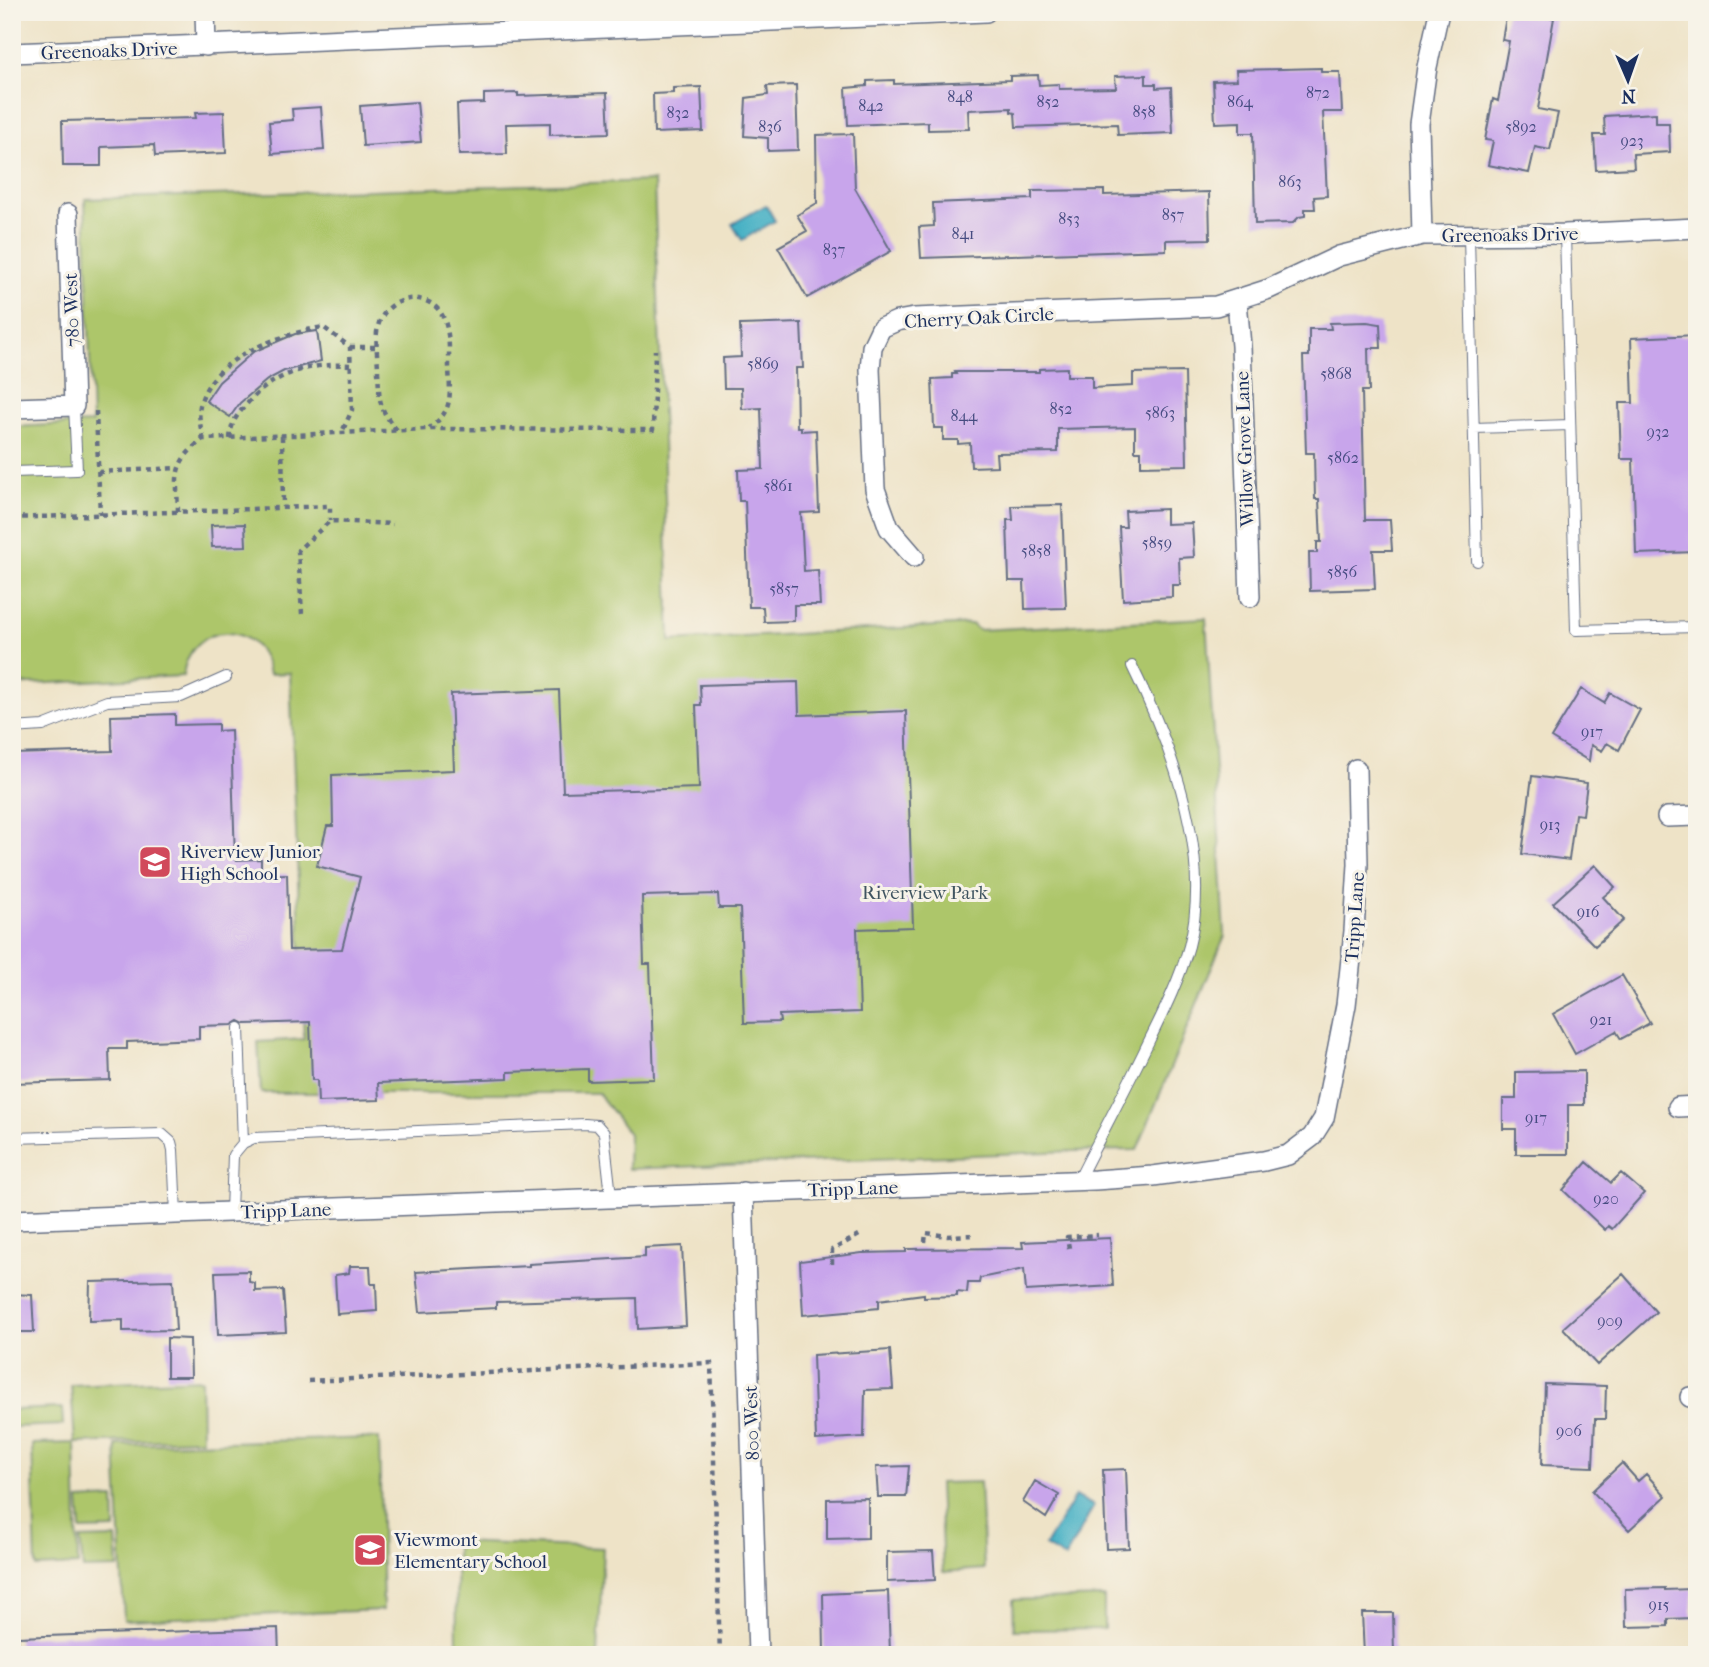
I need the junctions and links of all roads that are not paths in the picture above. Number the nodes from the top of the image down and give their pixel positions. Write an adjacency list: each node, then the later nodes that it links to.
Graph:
1 (205, 12): 6 (street, Greenoaks Drive)
2 (986, 12): 4 (street, Greenoaks Drive)
3 (1439, 12): 11 (street, Greenoaks Drive)
4 (843, 15): 5 (street, Greenoaks Drive)
5 (532, 21): 6 (street, Greenoaks Drive)
6 (206, 46): 7 (street, Greenoaks Drive)
7 (12, 53)
8 (68, 214): 14 (street, 780 West)
9 (1697, 228): 10 (street, Greenoaks Drive)
10 (1564, 234): 12 (street, Greenoaks Drive); 16 (lane)
11 (1422, 235): 12 (street, Greenoaks Drive); 13 (street)
12 (1469, 236): 17 (lane)
13 (1237, 301): 19 (street, Cherry Oak Circle); 21 (street, Willow Grove Lane)
14 (74, 406): 15 (street); 18 (lane)
15 (12, 408)
16 (1570, 425): 17 (lane); 22 (lane)
17 (1474, 428): 20 (lane)
18 (12, 472)
19 (914, 557)
20 (1477, 561)
21 (1250, 597)
22 (1697, 627)
23 (1132, 666): 32 (lane)
24 (226, 677): 25 (lane)
25 (12, 727)
26 (1356, 769): 32 (street, Tripp Lane)
27 (1697, 816): 28 (street)
28 (1667, 817)
29 (239, 1028): 31 (lane)
30 (12, 1138): 36 (lane)
31 (243, 1143): 34 (lane); 35 (lane)
32 (1078, 1181): 33 (street, Tripp Lane)
33 (743, 1192): 34 (street, Tripp Lane); 38 (street, 800 West)
34 (611, 1196): 35 (street, Tripp Lane)
35 (232, 1212): 36 (street, Tripp Lane)
36 (176, 1214): 37 (street, Tripp Lane)
37 (12, 1220)
38 (758, 1655)

